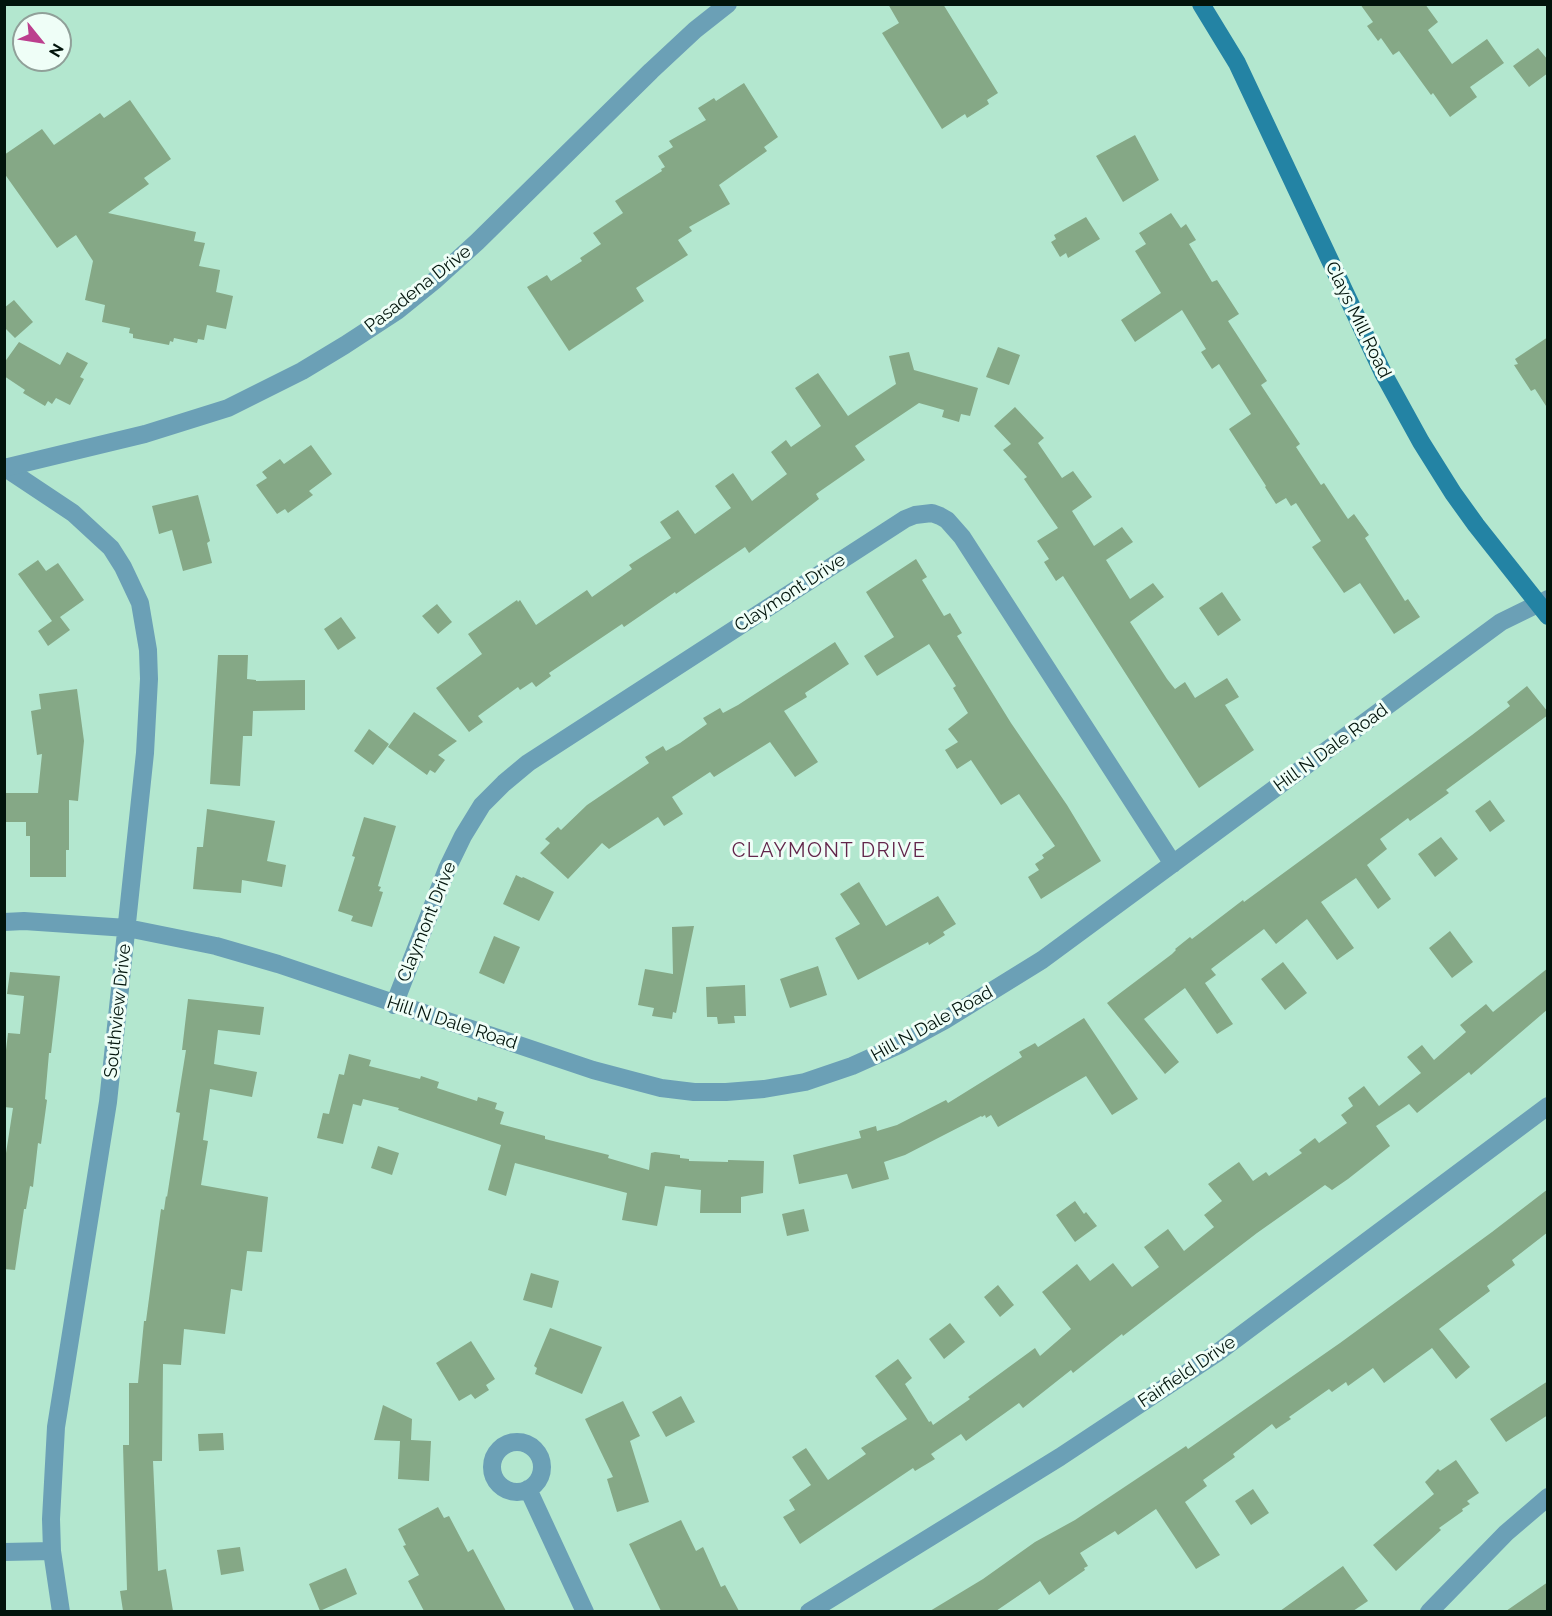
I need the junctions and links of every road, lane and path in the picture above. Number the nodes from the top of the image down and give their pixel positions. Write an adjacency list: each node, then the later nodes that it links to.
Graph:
1 (728, 4): 3 (street, Pasadena Drive)
2 (1201, 4): 4 (main road, Clays Mill Road)
3 (5, 468): 7 (street, Southview Drive)
4 (1544, 606): 5 (street, Hill N Dale Road)
5 (1173, 864): 8 (street, Hill N Dale Road); 8 (street, Claymont Drive)
6 (4, 922): 7 (street, Hill N Dale Road)
7 (127, 928): 8 (street, Hill N Dale Road); 12 (street, Southview Drive)
8 (394, 1005)
9 (1548, 1106): 16 (street, Fairfield Drive)
10 (528, 1489): 15 (street)
11 (1548, 1497): 17 (street)
12 (52, 1551): 13 (street); 14 (street, Southview Drive)
13 (4, 1552)
14 (61, 1611)
15 (585, 1611)
16 (809, 1611)
17 (1429, 1611)

